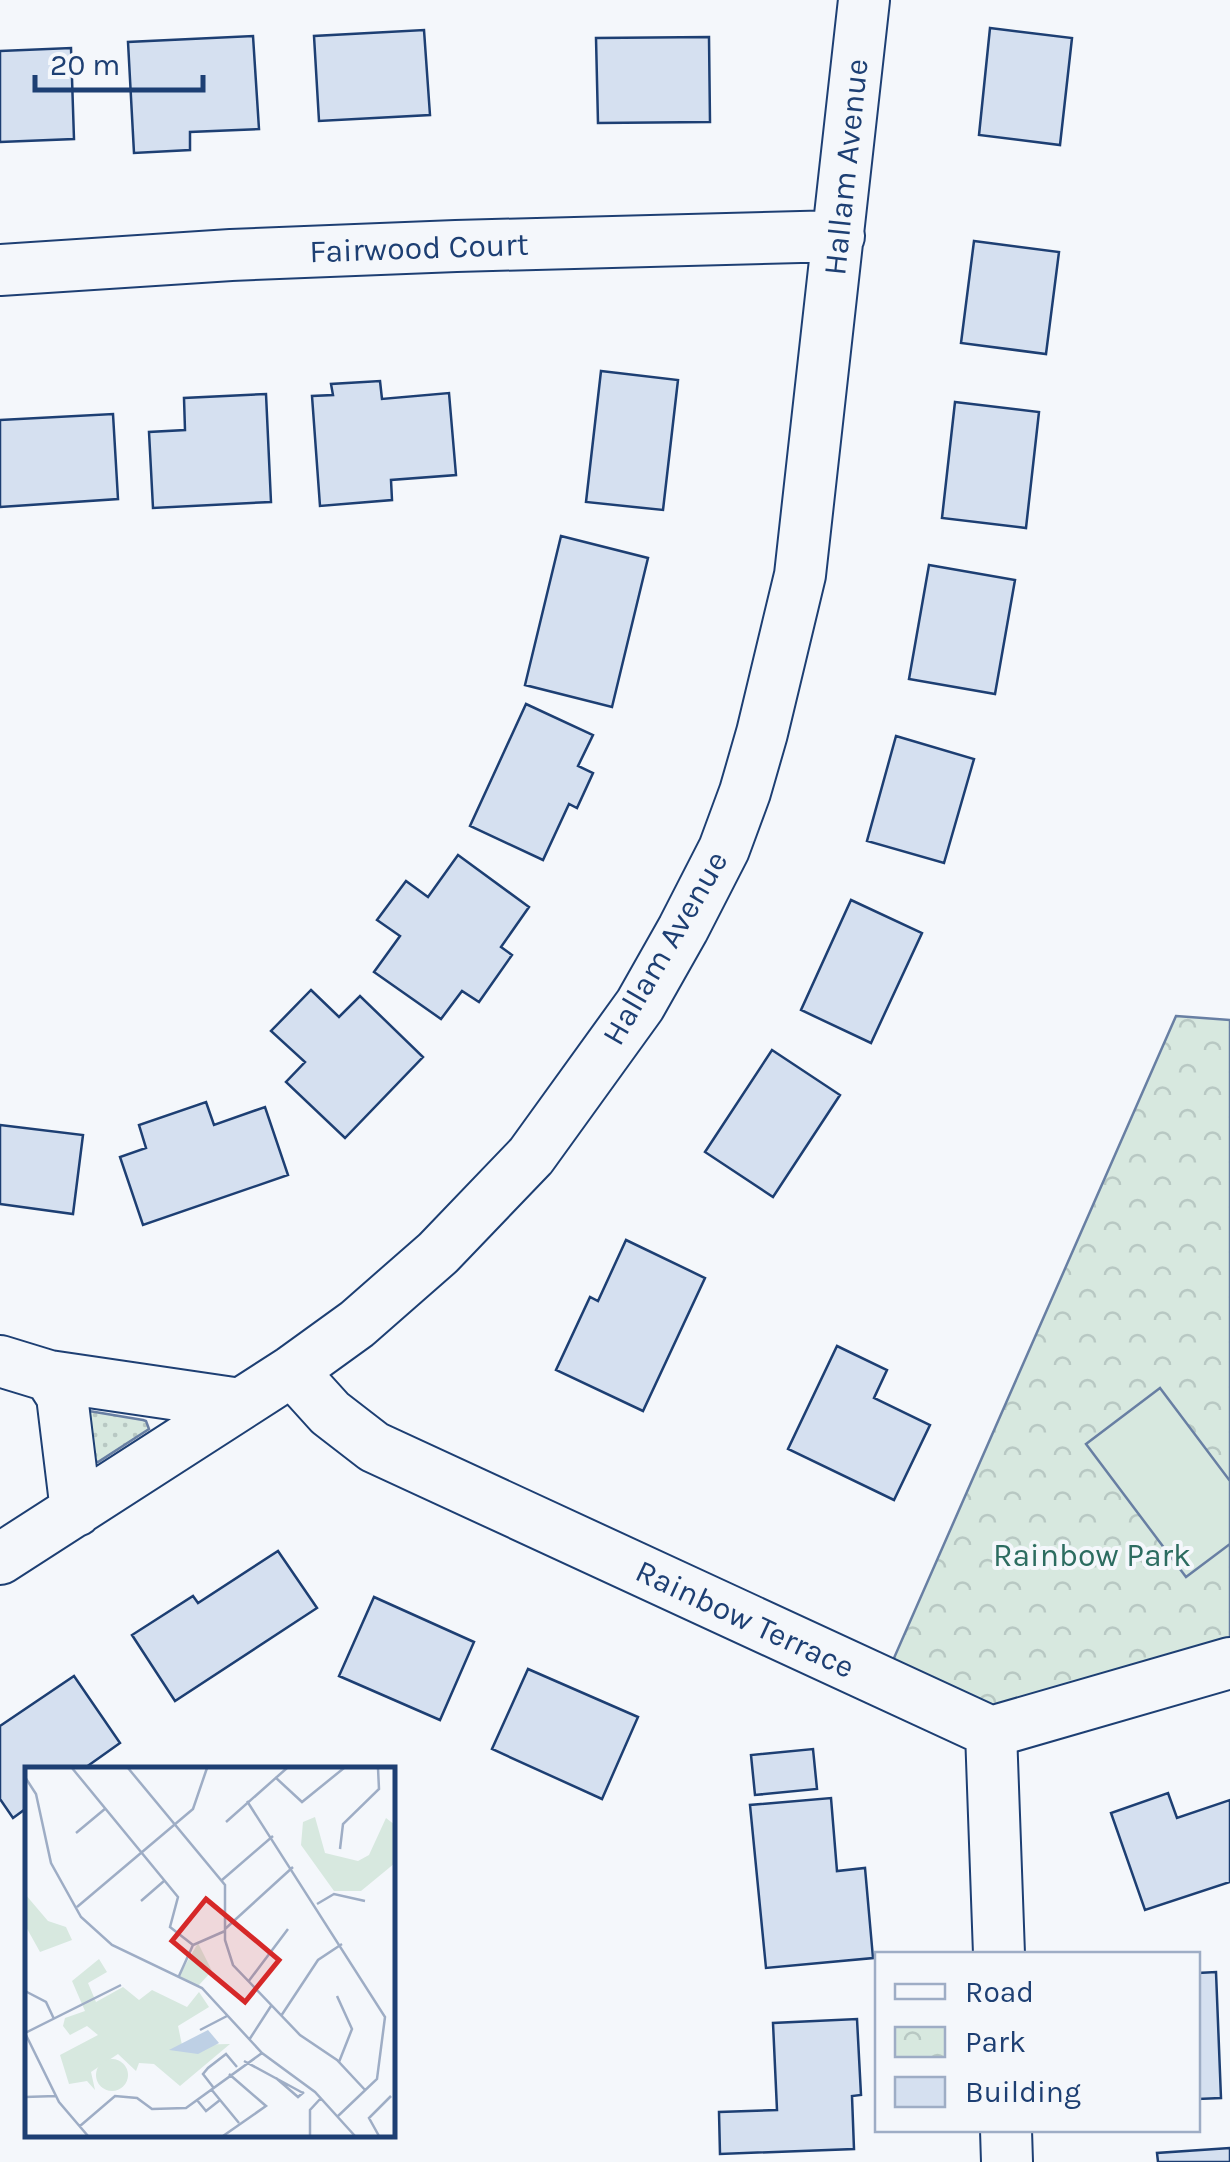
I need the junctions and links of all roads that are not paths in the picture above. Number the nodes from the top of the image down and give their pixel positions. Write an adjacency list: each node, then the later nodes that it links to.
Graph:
1 (864, 0): 2 (street, Hallam Avenue)
2 (839, 236): 3 (street, Fairwood Court); 5 (street, Hallam Avenue)
3 (0, 270)
4 (0, 1361): 6 (street)
5 (292, 1372): 7 (street, Hallam Avenue); 11 (street, Rainbow Terrace)
6 (49, 1376): 7 (street); 8 (street)
7 (240, 1404): 8 (street, Hallam Avenue)
8 (76, 1511): 9 (street, Hallam Avenue)
9 (0, 1559)
10 (1230, 1663): 11 (street)
11 (991, 1732): 12 (street)
12 (999, 1952)
13 (1006, 2132): 14 (street)
14 (1008, 2162)

